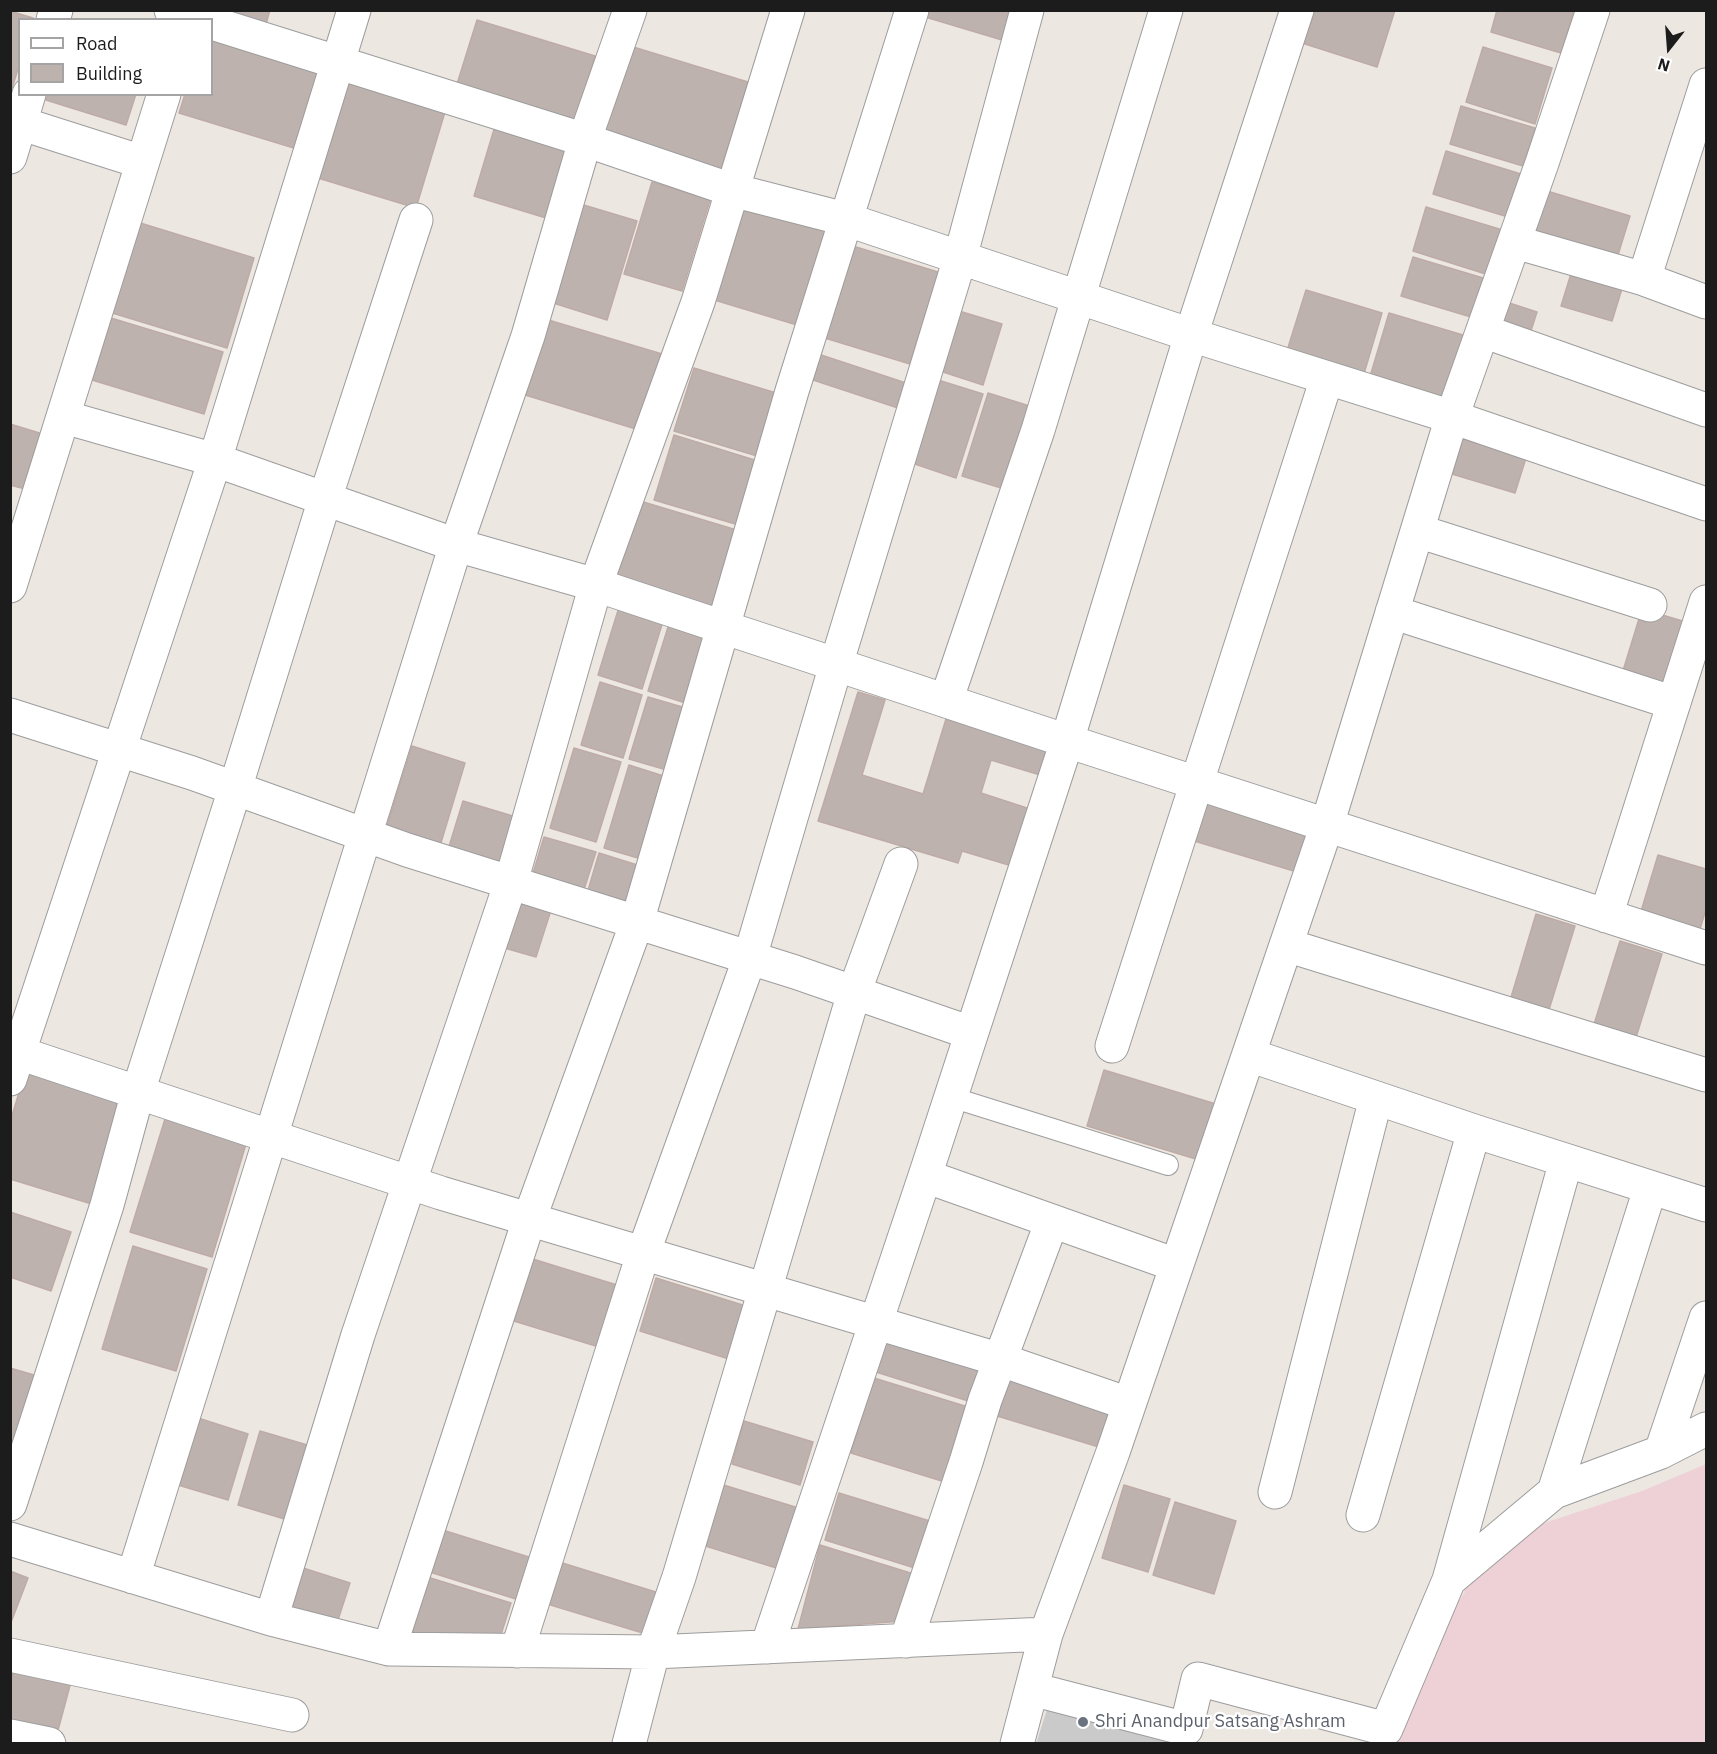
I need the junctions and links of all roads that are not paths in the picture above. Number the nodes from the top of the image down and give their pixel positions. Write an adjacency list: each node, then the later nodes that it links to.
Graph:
1 (354, 10): 10 (street)
2 (630, 10): 14 (street)
3 (788, 10): 17 (street)
4 (912, 10): 18 (street)
5 (1027, 10): 21 (street)
6 (1166, 10): 23 (street)
7 (1296, 10): 26 (street)
8 (1593, 10): 20 (street)
9 (213, 23): 10 (street)
10 (339, 62): 14 (street); 31 (street)
11 (1707, 85): 22 (street)
12 (163, 96): 16 (street)
13 (20, 113): 15 (street); 16 (street)
14 (585, 140): 17 (street); 35 (street)
15 (10, 157)
16 (142, 162): 29 (street)
17 (732, 190): 18 (street); 36 (street)
18 (845, 219): 21 (street); 41 (street)
19 (416, 220): 32 (street)
20 (1515, 242): 22 (street); 25 (street)
21 (960, 258): 23 (street); 42 (street)
22 (1644, 279): 24 (street)
23 (1077, 297): 26 (street); 43 (street)
24 (1707, 302)
25 (1483, 332): 28 (street); 30 (street)
26 (1191, 335): 27 (street); 46 (street)
27 (1327, 378): 30 (street); 48 (street)
28 (1707, 410)
29 (64, 417): 31 (street); 37 (street)
30 (1452, 417): 33 (street); 34 (street)
31 (215, 460): 32 (street); 47 (street)
32 (325, 499): 35 (street); 49 (street)
33 (1707, 504)
34 (1418, 531): 39 (street); 40 (street)
35 (456, 545): 36 (street); 51 (street)
36 (596, 585): 41 (street); 53 (street)
37 (10, 586)
38 (1707, 602): 44 (street)
39 (1650, 605)
40 (1392, 612): 44 (street); 50 (street)
41 (724, 628): 42 (street); 55 (street)
42 (836, 665): 43 (street); 58 (street)
43 (946, 701): 46 (street)
44 (1674, 703): 54 (street)
45 (10, 715): 47 (street)
46 (1067, 741): 48 (street); 60 (street)
47 (119, 749): 49 (street); 63 (street)
48 (1196, 783): 50 (street); 61 (street)
49 (236, 789): 51 (street); 65 (street)
50 (1327, 825): 54 (street); 56 (street)
51 (364, 836): 53 (street); 69 (street)
52 (901, 864): 59 (street)
53 (510, 882): 55 (street); 73 (street)
54 (1606, 916): 57 (street)
55 (637, 922): 58 (street); 76 (street)
56 (1286, 945): 62 (street); 64 (street)
57 (1707, 948)
58 (750, 957): 59 (street); 78 (street)
59 (854, 993): 60 (street); 80 (street)
60 (971, 1033): 66 (street)
61 (1112, 1046)
62 (1249, 1055): 67 (street); 79 (street)
63 (13, 1060): 65 (street)
64 (1707, 1075)
65 (138, 1092): 69 (street); 89 (street)
66 (951, 1097): 71 (lane); 72 (street)
67 (1376, 1098): 68 (street); 87 (street)
68 (1474, 1131): 70 (street); 90 (street)
69 (271, 1136): 73 (street); 92 (street)
70 (1566, 1161): 74 (street); 93 (street)
71 (1168, 1165)
72 (925, 1176): 77 (street); 82 (street)
73 (408, 1183): 76 (street); 94 (street)
74 (1650, 1189): 75 (street); 88 (street)
75 (1707, 1205)
76 (529, 1220): 78 (street); 98 (street)
77 (1052, 1221): 79 (street); 83 (street)
78 (643, 1254): 80 (street); 99 (street)
79 (1176, 1265): 84 (street)
80 (767, 1290): 82 (street); 100 (street)
81 (1707, 1318): 86 (street)
82 (875, 1322): 83 (street); 97 (street)
83 (1001, 1360): 84 (street); 96 (street)
84 (1129, 1404): 95 (street)
85 (1707, 1429): 86 (street)
86 (1661, 1452): 88 (street)
87 (1275, 1492)
88 (1554, 1492): 93 (street)
89 (10, 1504)
90 (1363, 1515)
91 (10, 1539): 92 (street)
92 (133, 1577): 94 (street)
93 (1449, 1580): 102 (street)
94 (271, 1619): 98 (street)
95 (1046, 1634): 96 (street); 102 (street)
96 (906, 1641): 97 (street)
97 (767, 1647): 100 (street)
98 (389, 1649): 99 (street)
99 (517, 1651): 100 (street)
100 (653, 1652): 106 (street)
101 (10, 1655): 103 (street)
102 (1032, 1689): 107 (street)
103 (292, 1715)
104 (10, 1736): 105 (street)
105 (49, 1743)
106 (629, 1743)
107 (1017, 1743)

